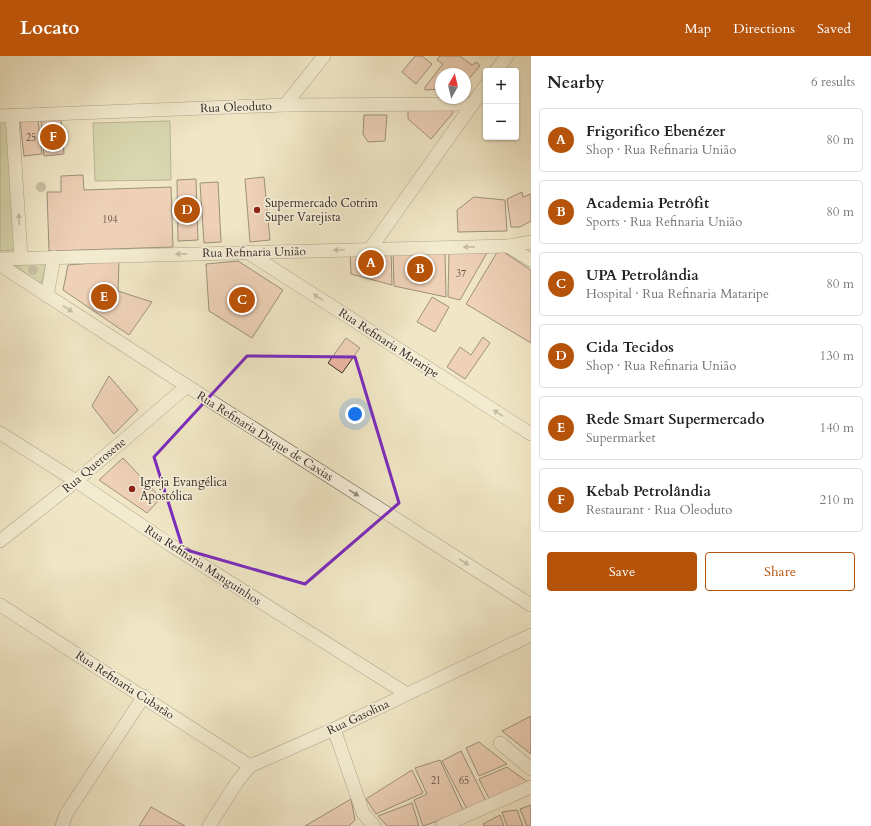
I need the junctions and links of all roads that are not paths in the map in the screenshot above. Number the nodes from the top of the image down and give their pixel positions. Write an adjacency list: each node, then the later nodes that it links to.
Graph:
1 (324, 56): 6 (street)
2 (507, 56): 3 (street)
3 (498, 68)
4 (483, 89): 5 (street)
5 (472, 104): 6 (street, Rua Oleoduto); 10 (street)
6 (285, 105): 7 (street, Rua Oleoduto)
7 (6, 115): 14 (street, one-way to 7)
8 (531, 242): 9 (street, Rua Refinaria União)
9 (508, 246): 10 (street, Rua Refinaria União, one-way to 10); 15 (street)
10 (370, 249): 11 (street, Rua Refinaria União, one-way to 11)
11 (247, 252): 12 (street, Rua Refinaria União, one-way to 12); 20 (street, Rua Refinaria Mataripe, one-way to 11)
12 (54, 257): 14 (street, Rua Refinaria União); 17 (street)
13 (0, 258): 14 (street, Rua Refinaria União)
14 (21, 258)
15 (531, 260)
16 (0, 265): 17 (street, Rua Refinaria Duque de Caxias)
17 (47, 296): 18 (street, Rua Refinaria Duque de Caxias, one-way to 18)
18 (187, 386): 21 (street, Rua Querosene); 24 (street, Rua Refinaria Duque de Caxias, one-way to 24)
19 (0, 433): 21 (street, Rua Refinaria Manguinhos)
20 (531, 434)
21 (76, 481): 22 (street, Rua Querosene); 26 (street, Rua Refinaria Manguinhos)
22 (0, 541)
23 (0, 605): 27 (street, Rua Refinaria Cubatão)
24 (531, 605)
25 (531, 635): 26 (street, Rua Gasolina)
26 (407, 694): 28 (street, Rua Gasolina)
27 (144, 696): 30 (street, Rua Refinaria Cubatão); 33 (street)
28 (334, 729): 30 (street, Rua Gasolina); 35 (street)
29 (500, 743): 31 (street)
30 (250, 766): 34 (street, Rua Gasolina)
31 (531, 769)
32 (531, 787): 36 (street)
33 (62, 826)
34 (209, 826)
35 (374, 826)
36 (442, 826)

